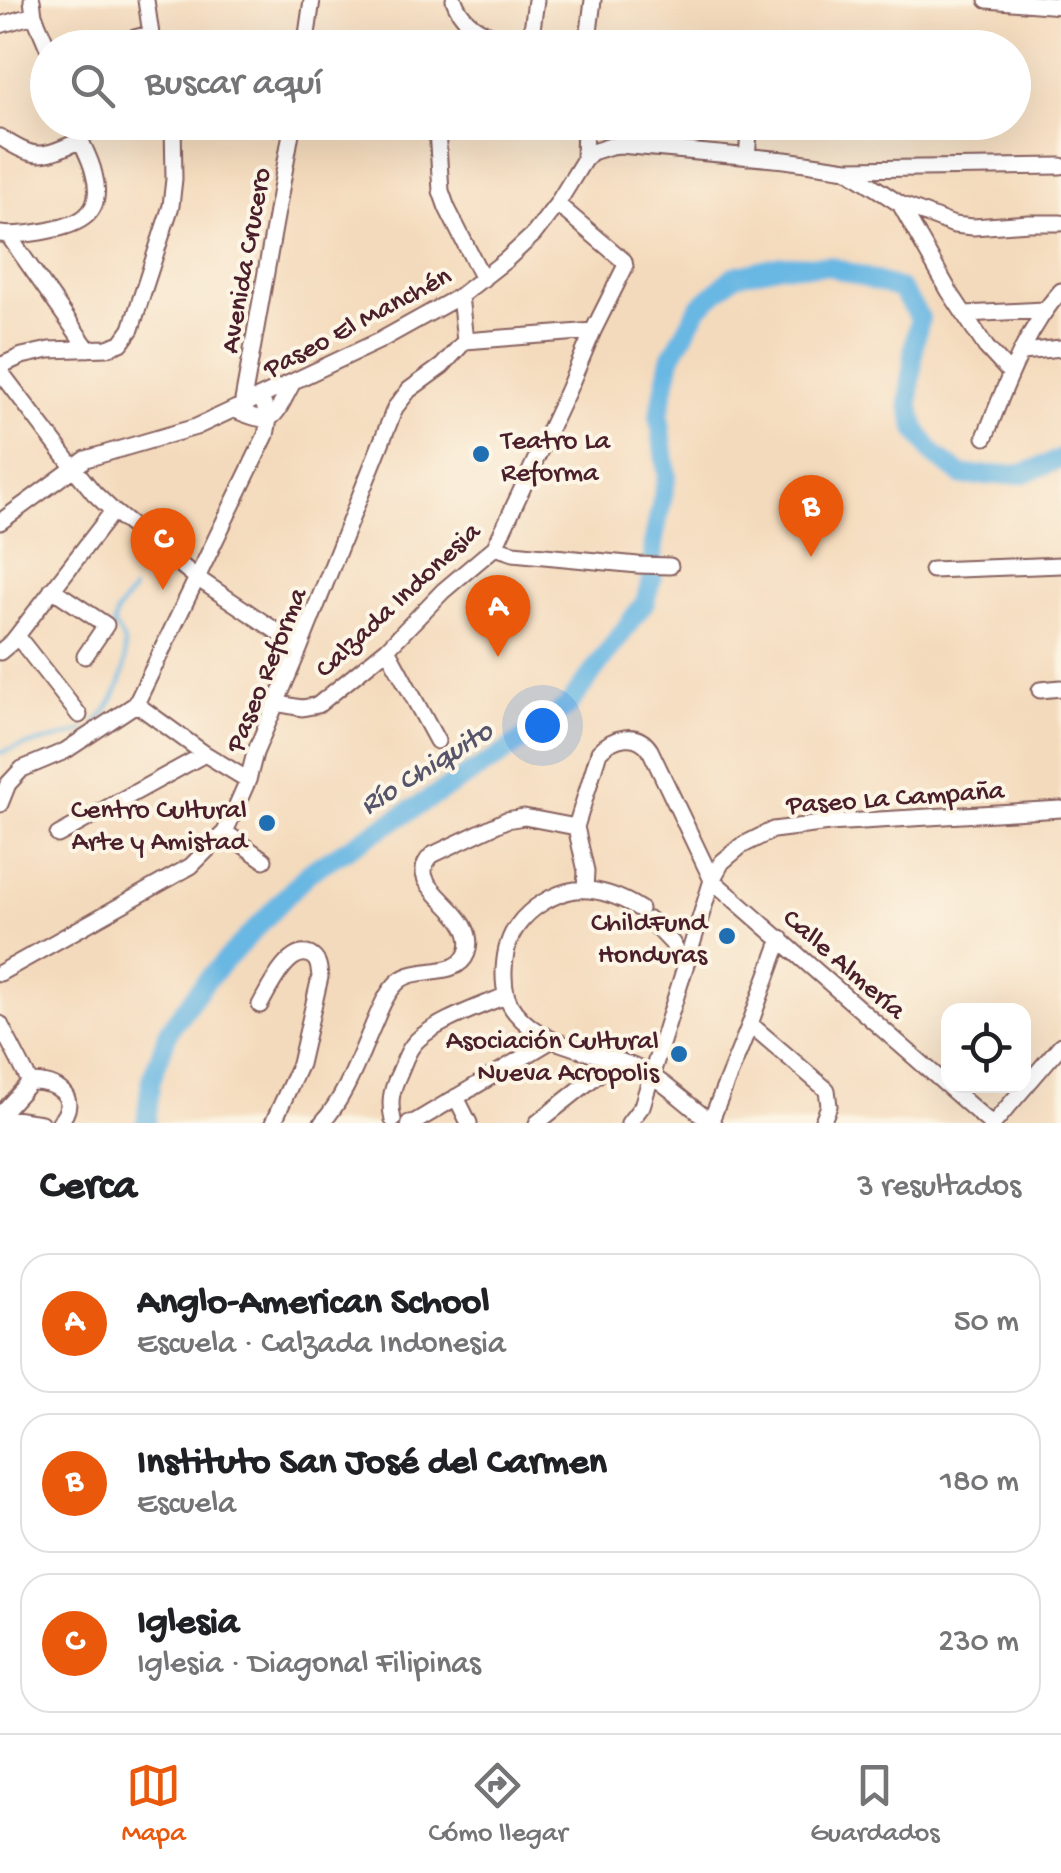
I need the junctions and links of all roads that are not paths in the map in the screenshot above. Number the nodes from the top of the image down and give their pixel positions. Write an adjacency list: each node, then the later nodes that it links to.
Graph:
1 (146, 0): 11 (street)
2 (312, 0): 12 (street)
3 (454, 0): 13 (street)
4 (536, 0): 14 (street)
5 (594, 0): 15 (street)
6 (987, 0): 7 (street)
7 (1019, 1): 8 (street)
8 (1061, 6)
9 (33, 8): 10 (street)
10 (0, 25)
11 (150, 30)
12 (308, 30)
13 (477, 30)
14 (532, 30)
15 (589, 30)
16 (0, 137): 22 (street)
17 (173, 140): 39 (street)
18 (290, 140): 45 (street, Avenida Crucero)
19 (437, 140): 31 (street)
20 (584, 140): 24 (street)
21 (748, 140): 23 (street)
22 (79, 141): 30 (street)
23 (747, 156): 24 (street); 26 (street)
24 (584, 160): 27 (street, Paseo El Manchén)
25 (1061, 166): 26 (street)
26 (847, 169): 28 (street)
27 (557, 204): 31 (street, Paseo El Manchén); 36 (street, Calzada Indonesia)
28 (900, 204): 29 (street); 35 (street)
29 (1061, 224)
30 (4, 234): 39 (street)
31 (482, 279): 33 (street, Paseo El Manchén)
32 (1061, 291): 34 (street)
33 (460, 296): 37 (street); 43 (street, Paseo El Manchén)
34 (1044, 310): 35 (street); 40 (street)
35 (965, 314): 42 (street)
36 (594, 331): 37 (street); 51 (street, Calzada Indonesia)
37 (465, 340): 58 (street, Paseo Reforma)
38 (1061, 348): 40 (street)
39 (88, 349): 41 (street)
40 (1023, 352): 42 (street)
41 (0, 368): 48 (street)
42 (1010, 374): 47 (street)
43 (292, 384): 44 (street, Paseo El Manchén); 46 (street)
44 (261, 398): 45 (street, Paseo El Manchén); 46 (street)
45 (238, 408): 46 (street); 48 (street, Paseo El Manchén)
46 (269, 418): 55 (street)
47 (986, 437)
48 (73, 467): 49 (street); 50 (street, Paseo El Manchén)
49 (113, 511): 55 (street); 56 (street)
50 (0, 522)
51 (495, 547): 53 (street); 59 (street, Calzada Indonesia)
52 (1061, 564): 54 (street)
53 (670, 566)
54 (932, 570)
55 (197, 578): 58 (street); 65 (street)
56 (52, 589): 57 (street); 61 (street)
57 (16, 636): 60 (street); 66 (street)
58 (300, 647): 64 (street, Paseo Reforma)
59 (387, 649): 64 (street, Calzada Indonesia); 67 (street)
60 (0, 652)
61 (85, 656)
62 (1061, 688): 63 (street)
63 (1040, 690)
64 (275, 703): 69 (street, Paseo Reforma)
65 (136, 704): 68 (street); 70 (street)
66 (79, 716)
67 (436, 740)
68 (206, 754): 69 (street); 74 (street)
69 (248, 780): 73 (street, Paseo Reforma)
70 (0, 804)
71 (1061, 809): 76 (street, Paseo La Campaña)
72 (576, 826): 76 (street); 77 (street); 97 (street)
73 (224, 832): 75 (street); 80 (street, Paseo Reforma)
74 (58, 835)
75 (264, 860)
76 (712, 880): 78 (street, Calle Almería); 79 (street, Paseo La Campaña)
77 (584, 890): 79 (street); 81 (street)
78 (781, 938): 84 (street); 102 (street, Calle Almería)
79 (685, 966): 88 (street, Paseo La Campaña)
80 (0, 973)
81 (505, 996): 85 (street); 92 (street)
82 (260, 1006): 96 (street)
83 (0, 1024): 89 (street)
84 (750, 1024): 93 (street); 101 (street)
85 (552, 1040): 87 (street); 90 (street)
86 (1061, 1045): 102 (street)
87 (616, 1060): 88 (street); 99 (street)
88 (652, 1076): 93 (street); 100 (street, Paseo La Campaña)
89 (30, 1082): 91 (street); 95 (street)
90 (456, 1097): 92 (street); 98 (street)
91 (0, 1116): 94 (street)
92 (398, 1122)
93 (711, 1122)
94 (41, 1123)
95 (60, 1123)
96 (273, 1123)
97 (322, 1123)
98 (469, 1123)
99 (538, 1123)
100 (628, 1123)
101 (822, 1123)
102 (992, 1123)

